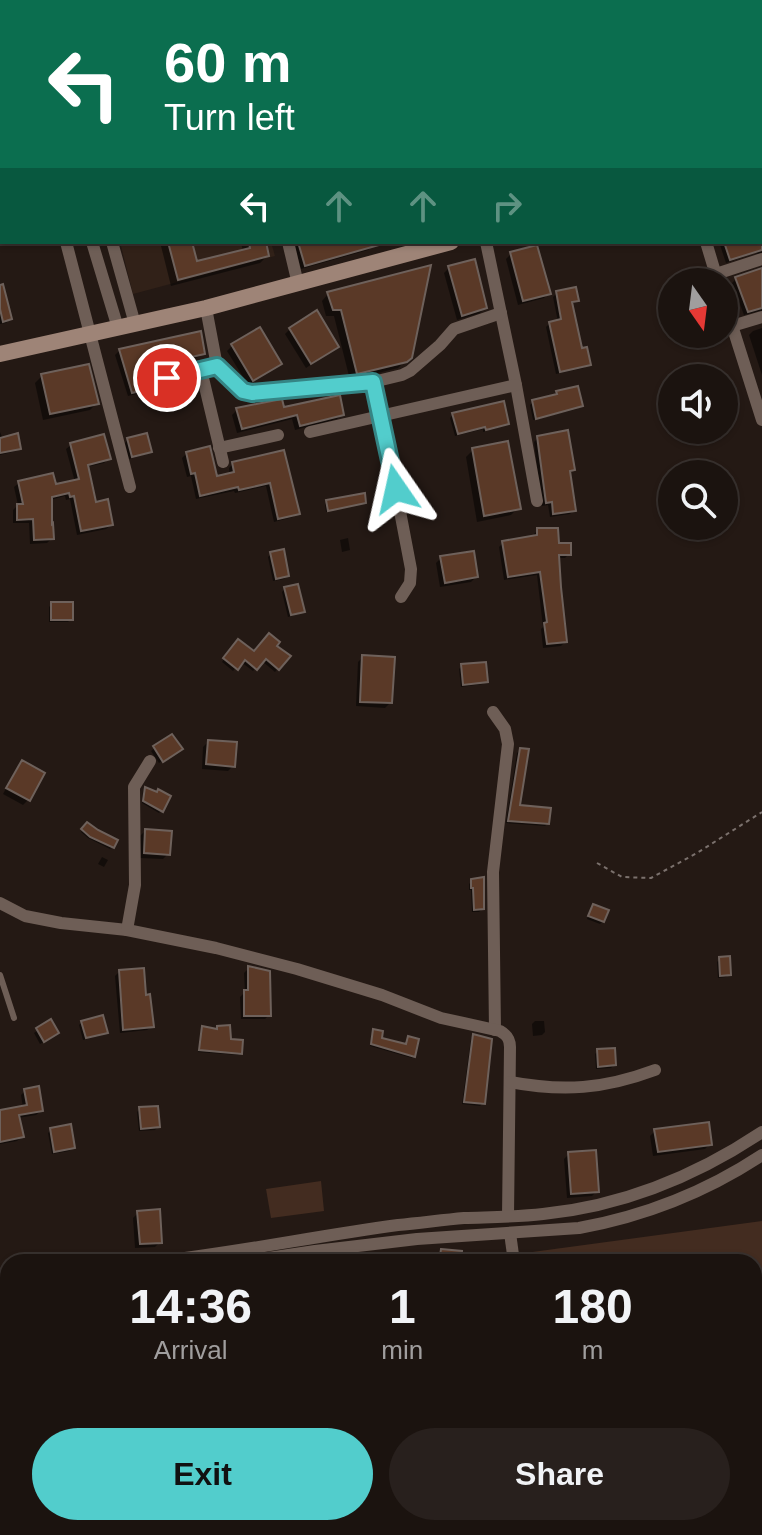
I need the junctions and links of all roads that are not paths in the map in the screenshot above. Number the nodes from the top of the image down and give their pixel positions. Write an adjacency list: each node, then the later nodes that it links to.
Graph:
1 (67, 244): 18 (street)
2 (93, 244): 17 (street)
3 (113, 244): 15 (street)
4 (288, 244): 11 (street)
5 (444, 244): 11 (main road)
6 (486, 244): 13 (street)
7 (707, 244): 9 (street)
8 (762, 259): 10 (street)
9 (714, 268)
10 (738, 269)
11 (298, 284): 12 (main road)
12 (206, 308): 15 (main road); 21 (street)
13 (501, 313): 25 (street); 26 (street)
14 (762, 317): 16 (street)
15 (135, 324): 17 (main road)
16 (738, 324)
17 (118, 328): 18 (main road)
18 (90, 334): 20 (main road); 33 (street)
19 (738, 339): 23 (street)
20 (0, 354)
21 (217, 366): 22 (street); 25 (street)
22 (201, 370): 24 (street); 31 (street)
23 (756, 377): 28 (street)
24 (167, 378)
25 (373, 382): 27 (street)
26 (516, 385): 27 (street); 34 (street)
27 (382, 417): 29 (street); 35 (street)
28 (762, 420)
29 (310, 432)
30 (278, 435): 31 (street)
31 (219, 448): 32 (street)
32 (223, 462)
33 (130, 487)
34 (537, 501)
35 (401, 597)
36 (493, 712): 42 (street)
37 (150, 761): 39 (street)
38 (0, 903): 39 (street)
39 (127, 930): 42 (street)
40 (0, 975): 41 (lane)
41 (14, 1018)
42 (495, 1030): 44 (street)
43 (655, 1070): 44 (street)
44 (510, 1082): 49 (street)
45 (762, 1132): 47 (street)
46 (762, 1155): 48 (street)
47 (714, 1161): 48 (street); 49 (street)
48 (722, 1179): 50 (street)
49 (508, 1216): 51 (street)
50 (510, 1233): 52 (street); 53 (street)
51 (207, 1254)
52 (302, 1254)
53 (513, 1254)

